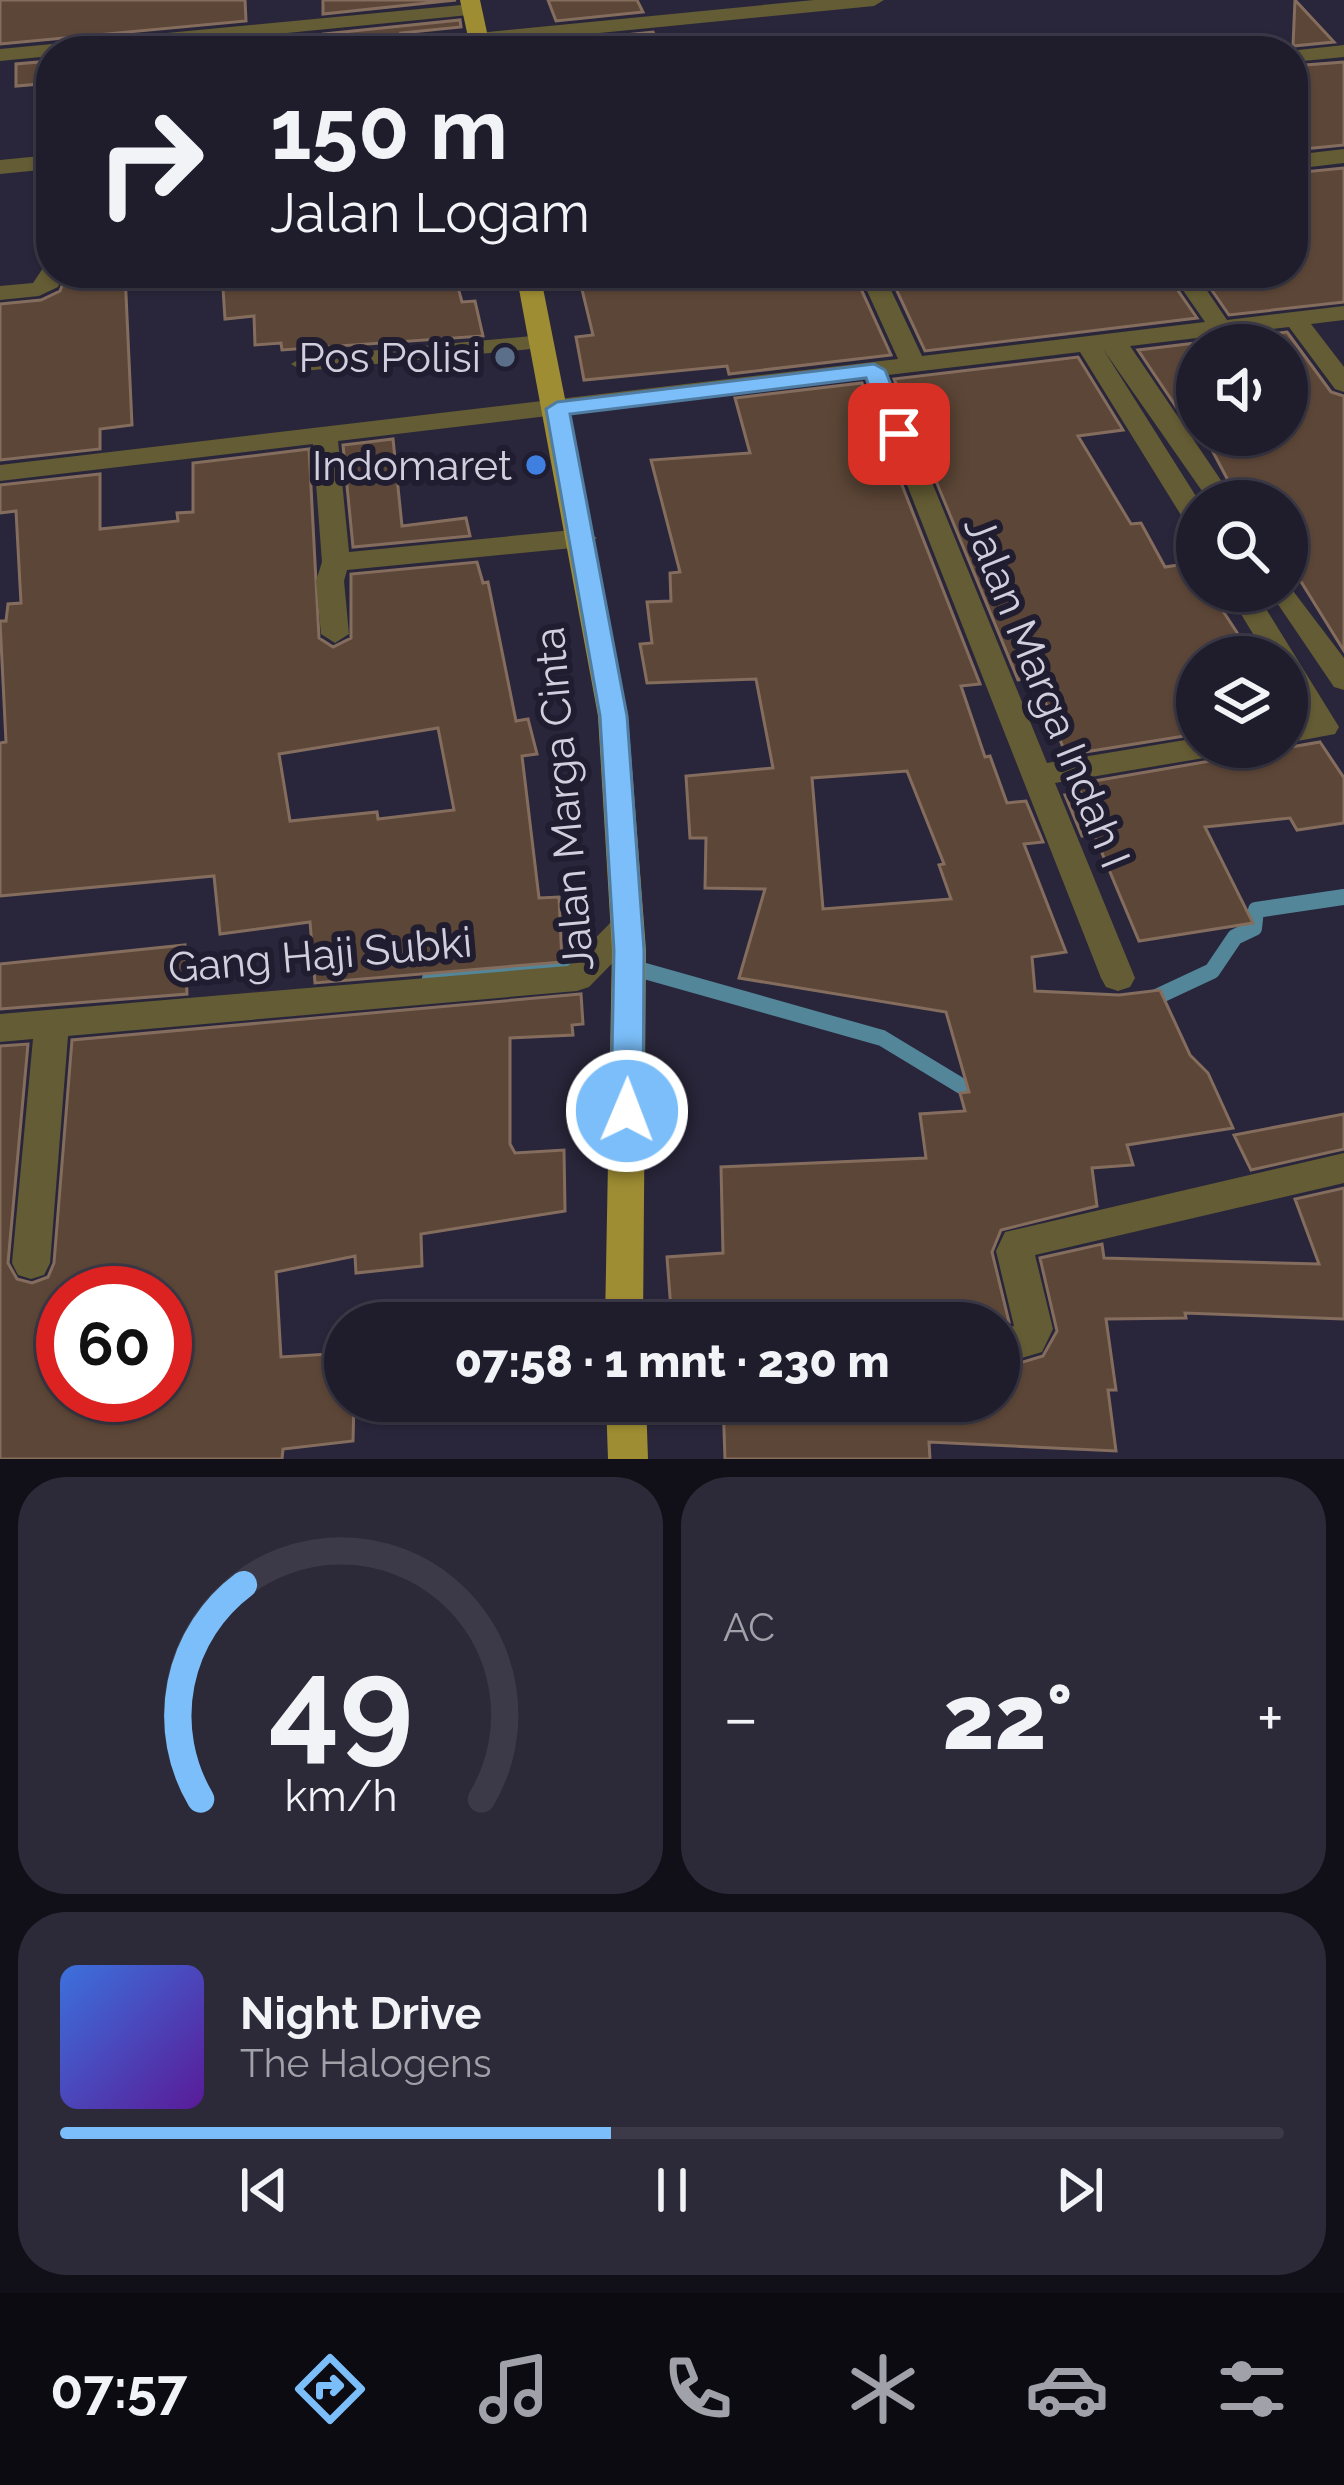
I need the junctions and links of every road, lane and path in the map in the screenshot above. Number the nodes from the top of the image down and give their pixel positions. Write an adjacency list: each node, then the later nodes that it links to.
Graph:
1 (874, 0): 5 (street)
2 (471, 5): 3 (street); 4 (main road)
3 (179, 36)
4 (478, 36)
5 (559, 36)
6 (36, 51): 8 (street)
7 (1344, 51): 9 (street)
8 (0, 55)
9 (1308, 55)
10 (1344, 156): 11 (street)
11 (1308, 160)
12 (36, 163): 13 (street)
13 (0, 167)
14 (41, 288): 18 (street)
15 (531, 288): 24 (main road, Jalan Marga Cinta)
16 (878, 288): 27 (street)
17 (1193, 288): 21 (street)
18 (0, 293)
19 (1344, 313): 20 (street)
20 (1295, 319): 22 (street); 29 (street)
21 (1218, 324)
22 (1254, 324)
23 (1176, 334): 25 (street)
24 (543, 342): 26 (street); 30 (main road, Jalan Marga Cinta)
25 (1102, 344): 27 (street); 33 (street); 34 (street)
26 (303, 364)
27 (914, 366): 28 (street)
28 (874, 370): 30 (street); 43 (street, Jalan Marga Indah I)
29 (1344, 384)
30 (559, 421): 31 (street); 35 (main road, Jalan Marga Cinta)
31 (325, 435): 32 (street); 36 (street)
32 (0, 473)
33 (1206, 480)
34 (1176, 481)
35 (583, 538): 36 (street); 44 (main road, Jalan Marga Cinta)
36 (336, 562): 38 (street)
37 (1297, 612): 39 (street)
38 (335, 634)
39 (1335, 668)
40 (1308, 700): 41 (street)
41 (1308, 730)
42 (1176, 752): 43 (street)
43 (1034, 776): 45 (street, Jalan Marga Indah I)
44 (629, 953): 46 (street, Gang Haji Subki); 50 (main road, Jalan Marga Cinta)
45 (1118, 978)
46 (52, 1023): 47 (street, Gang Haji Subki); 49 (street)
47 (0, 1028)
48 (1344, 1168): 51 (street)
49 (31, 1263)
50 (624, 1302)
51 (1020, 1342)
52 (627, 1422): 53 (main road)
53 (628, 1459)

